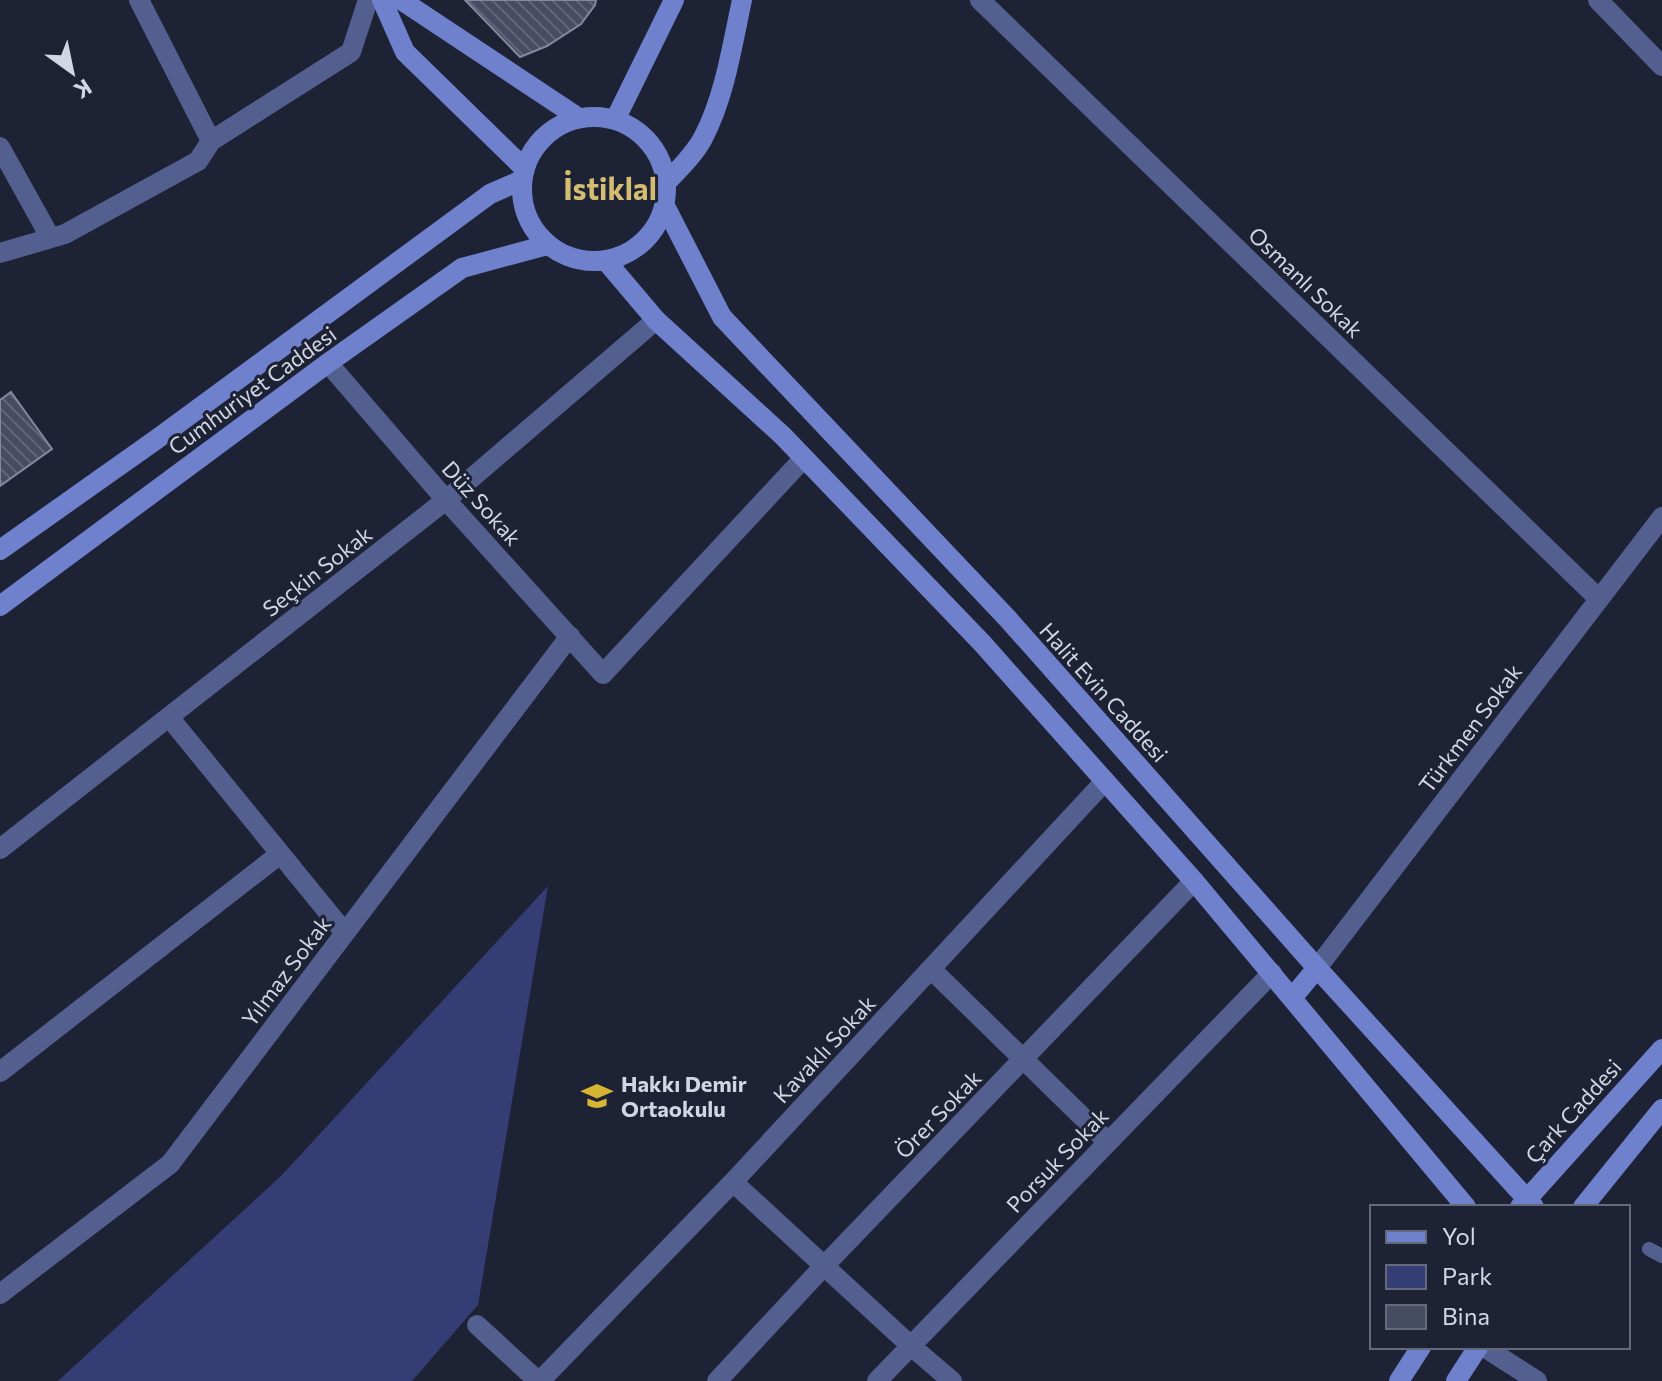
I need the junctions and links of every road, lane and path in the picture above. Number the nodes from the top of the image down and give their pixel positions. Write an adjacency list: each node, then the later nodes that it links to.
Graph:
1 (139, 0): 12 (street)
2 (368, 0): 12 (street)
3 (382, 0): 14 (main road)
4 (401, 0): 10 (main road)
5 (674, 0): 11 (main road)
6 (742, 0): 15 (main road)
7 (980, 0): 27 (street, Osmanlı Sokak)
8 (1598, 0): 9 (street)
9 (1662, 66)
10 (579, 118): 11 (main road); 14 (main road)
11 (615, 120): 15 (main road)
12 (211, 141): 17 (street)
13 (0, 147): 17 (street)
14 (524, 174): 18 (main road); 26 (main road, Cumhuriyet Caddesi)
15 (667, 182): 16 (main road)
16 (665, 206): 20 (main road); 36 (main road, Halit Evin Caddesi)
17 (50, 237): 19 (street)
18 (547, 245): 20 (main road); 22 (main road, Cumhuriyet Caddesi)
19 (0, 253)
20 (606, 261): 21 (main road)
21 (656, 320): 23 (main road); 24 (street, Seçkin Sokak)
22 (328, 363): 24 (street, Düz Sokak); 28 (main road, Cumhuriyet Caddesi)
23 (804, 458): 29 (street, Düz Sokak); 31 (main road)
24 (446, 500): 29 (street, Düz Sokak); 30 (street, Seçkin Sokak)
25 (1662, 517): 27 (street, Türkmen Sokak)
26 (0, 550)
27 (1599, 599): 36 (street, Türkmen Sokak)
28 (0, 606)
29 (570, 636): 35 (street, Yılmaz Sokak)
30 (169, 717): 32 (street, Seçkin Sokak); 33 (street)
31 (1105, 781): 34 (main road); 37 (street, Kavaklı Sokak)
32 (0, 849)
33 (280, 854): 35 (street); 42 (street)
34 (1194, 881): 38 (main road); 41 (street, Örer Sokak)
35 (345, 933): 50 (street, Yılmaz Sokak)
36 (1317, 968): 39 (main road); 46 (main road, Halit Evin Caddesi)
37 (931, 969): 41 (street); 45 (street, Kavaklı Sokak)
38 (1272, 973): 39 (main road); 44 (street, Porsuk Sokak)
39 (1292, 998): 47 (main road)
40 (1662, 1049): 46 (main road, Çark Caddesi)
41 (1024, 1059): 44 (street); 49 (street, Örer Sokak)
42 (0, 1072)
43 (1662, 1109): 48 (main road)
44 (1108, 1142): 52 (street, Porsuk Sokak)
45 (733, 1182): 49 (street); 56 (street, Kavaklı Sokak)
46 (1527, 1204)
47 (1464, 1205)
48 (1585, 1205)
49 (824, 1266): 52 (street); 57 (street, Örer Sokak)
50 (0, 1294)
51 (477, 1325): 56 (street)
52 (911, 1346): 58 (street, Porsuk Sokak); 59 (street)
53 (1420, 1349): 60 (main road)
54 (1480, 1349): 61 (main road)
55 (1484, 1349): 62 (street)
56 (539, 1381)
57 (717, 1381)
58 (877, 1381)
59 (952, 1381)
60 (1399, 1381)
61 (1456, 1381)
62 (1537, 1381)

